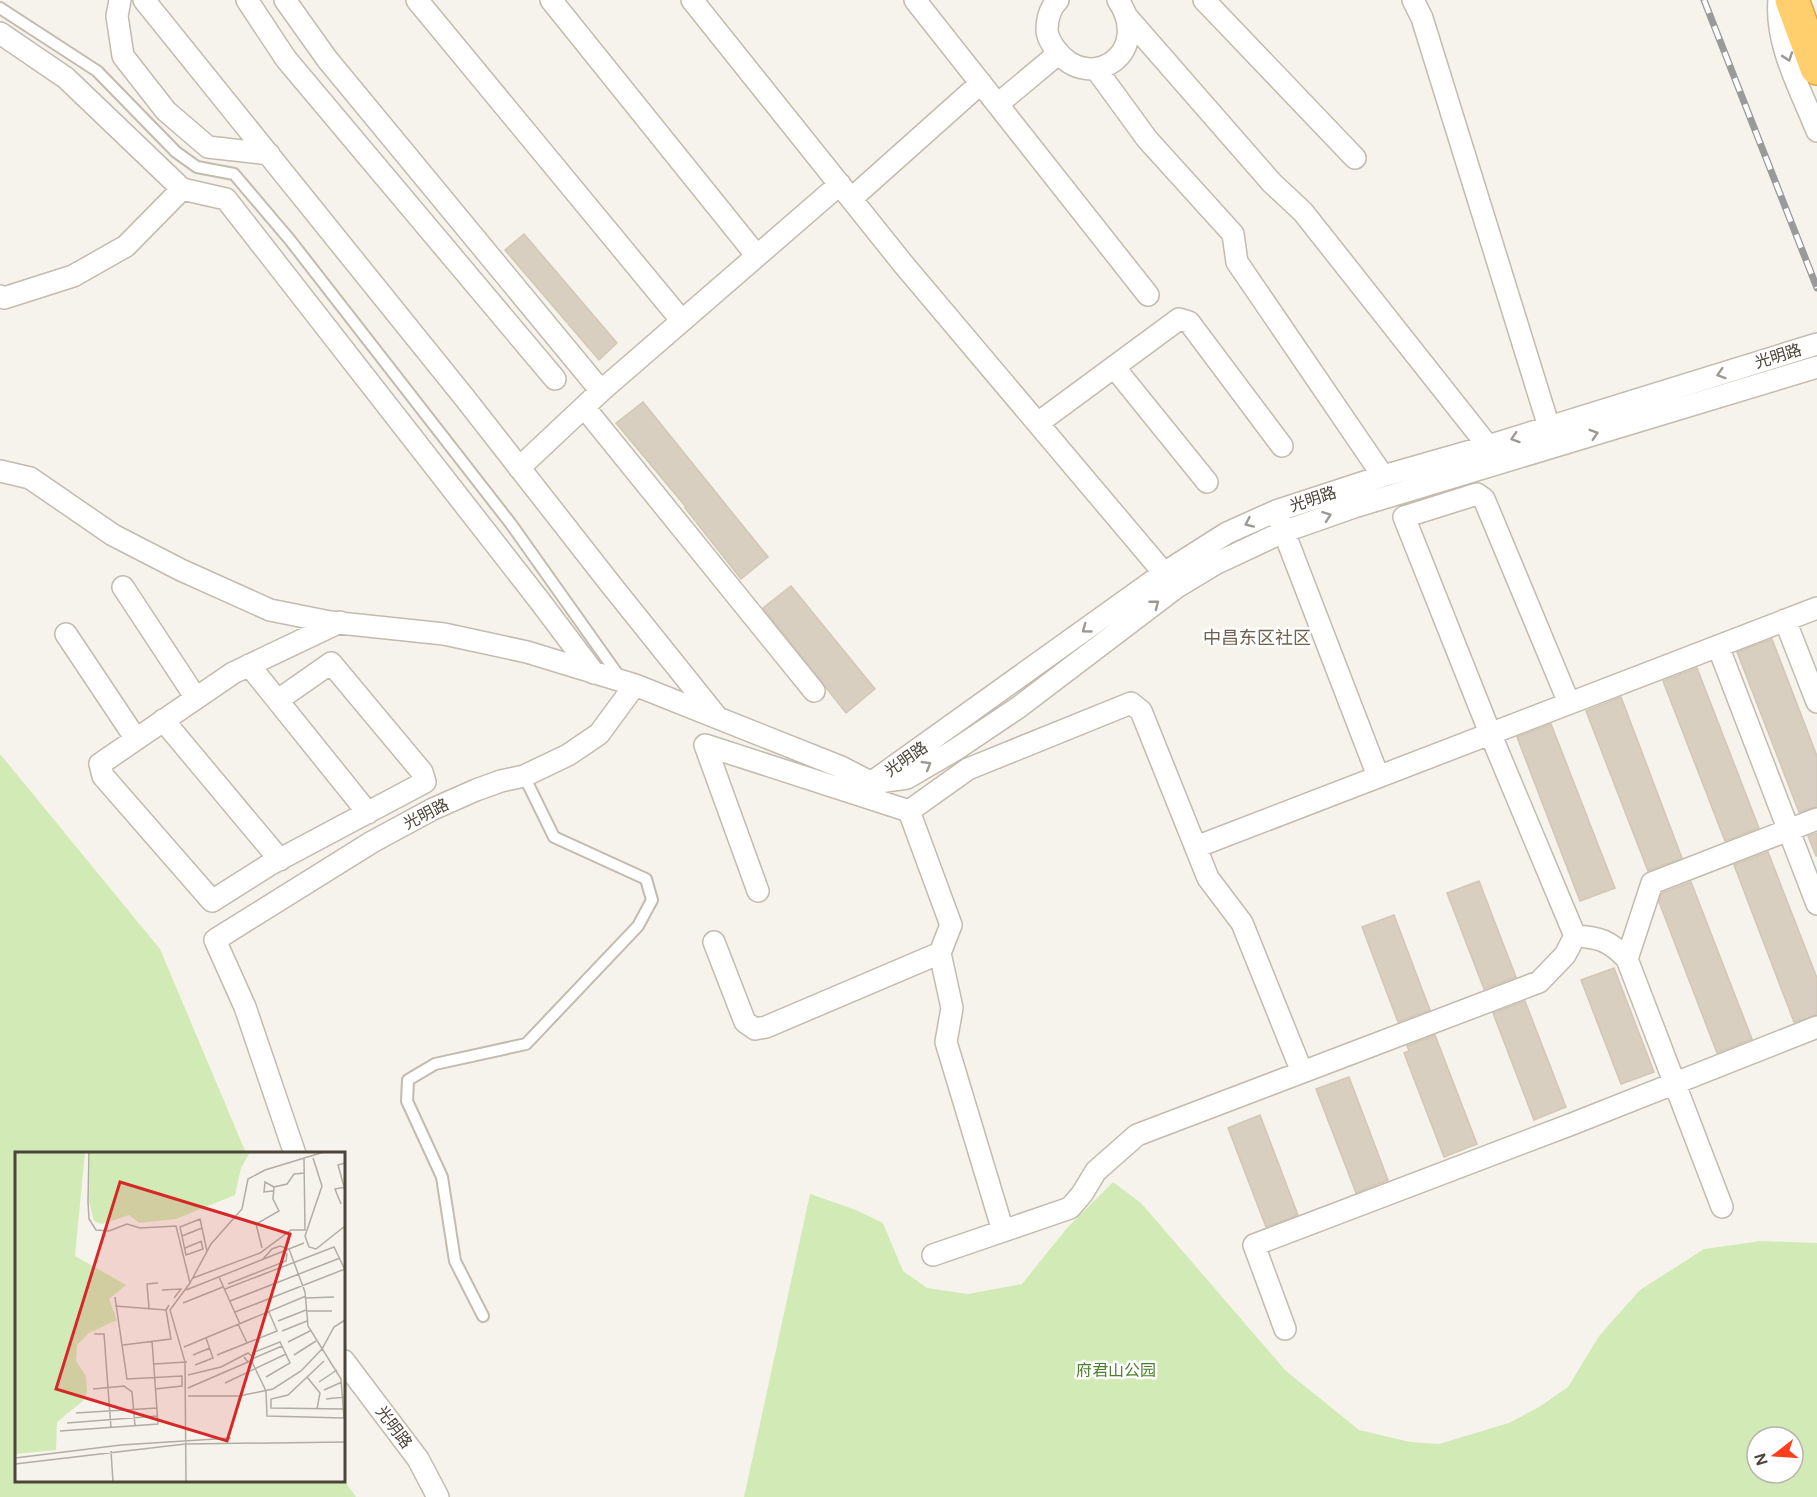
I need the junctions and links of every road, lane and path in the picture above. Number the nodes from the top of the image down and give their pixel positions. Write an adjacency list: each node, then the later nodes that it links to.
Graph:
1 (120, 0): 23 (street)
2 (144, 0): 23 (street)
3 (247, 0): 34 (street)
4 (285, 0): 35 (street)
5 (417, 0): 30 (street)
6 (551, 0): 27 (street)
7 (692, 0): 26 (street)
8 (915, 0): 20 (street)
9 (1203, 0): 24 (street)
10 (1413, 0): 38 (street)
11 (1779, 0): 22 (street, one-way to 22)
12 (1791, 0): 18 (highway)
13 (1047, 5): 17 (street)
14 (0, 8): 56 (lane)
15 (1122, 8): 19 (street); 40 (street)
16 (0, 33): 25 (street)
17 (1059, 53): 19 (street); 21 (street)
18 (1817, 68)
19 (1096, 69): 43 (street)
20 (981, 83): 21 (street); 26 (street)
21 (998, 105): 28 (street)
22 (1817, 131)
23 (269, 154): 41 (street)
24 (1354, 158)
25 (182, 189): 29 (street); 55 (street)
26 (846, 191): 27 (street); 37 (street)
27 (757, 256): 30 (street)
28 (1148, 295)
29 (0, 296)
30 (682, 321): 35 (street)
31 (1817, 344): 38 (street, 光明路, one-way to 38)
32 (1114, 367): 37 (street); 39 (street); 44 (street)
33 (1817, 367): 46 (street, 光明路, one-way to 33)
34 (555, 379)
35 (602, 391): 36 (street)
36 (584, 407): 41 (street); 57 (street)
37 (1038, 423): 47 (street)
38 (1549, 427): 40 (street, 光明路, one-way to 40)
39 (1282, 446)
40 (1488, 446): 43 (street, 光明路)
41 (519, 468): 62 (street)
42 (0, 471): 51 (street)
43 (1383, 476): 45 (street, 光明路)
44 (1207, 482)
45 (1276, 511): 46 (street); 47 (street, 光明路, one-way to 47)
46 (1283, 532): 67 (street); 68 (street, 光明路, one-way to 46)
47 (1164, 573): 68 (street, 光明路, one-way to 68)
48 (123, 587): 58 (street)
49 (1817, 608): 50 (street)
50 (1785, 620): 53 (street); 60 (street)
51 (340, 622): 54 (street); 55 (street)
52 (66, 634): 65 (street)
53 (1718, 646): 61 (street); 72 (street)
54 (249, 665): 58 (street); 59 (street)
55 (594, 673): 56 (street)
56 (629, 683): 62 (street, 光明路); 66 (street, 光明路)
57 (814, 691)
58 (196, 698): 63 (street)
59 (278, 700): 70 (street); 70 (street)
60 (1817, 702)
61 (1569, 703): 64 (street); 64 (street)
62 (717, 717): 68 (street, 光明路)
63 (164, 720): 65 (street); 74 (street)
64 (1490, 733): 67 (street); 77 (street)
65 (136, 739): 74 (street)
66 (524, 776): 84 (street, 光明路); 88 (lane)
67 (1378, 776): 73 (street)
68 (873, 783)
69 (909, 811): 73 (street); 75 (street); 79 (street)
70 (368, 813): 74 (street)
71 (1817, 819): 72 (street)
72 (1788, 830): 76 (street); 80 (street)
73 (1196, 848): 82 (street)
74 (280, 860)
75 (758, 891)
76 (1817, 904)
77 (1575, 936): 80 (street); 82 (street)
78 (714, 942): 79 (street)
79 (940, 953): 86 (street)
80 (1628, 959): 83 (street)
81 (1817, 1027): 83 (street)
82 (1302, 1072): 86 (street)
83 (1675, 1083): 85 (street); 89 (street)
84 (294, 1152)
85 (1722, 1207)
86 (1003, 1231): 87 (street)
87 (933, 1255)
88 (483, 1316)
89 (1285, 1329)
90 (345, 1362): 91 (street, 光明路)
91 (438, 1497)

